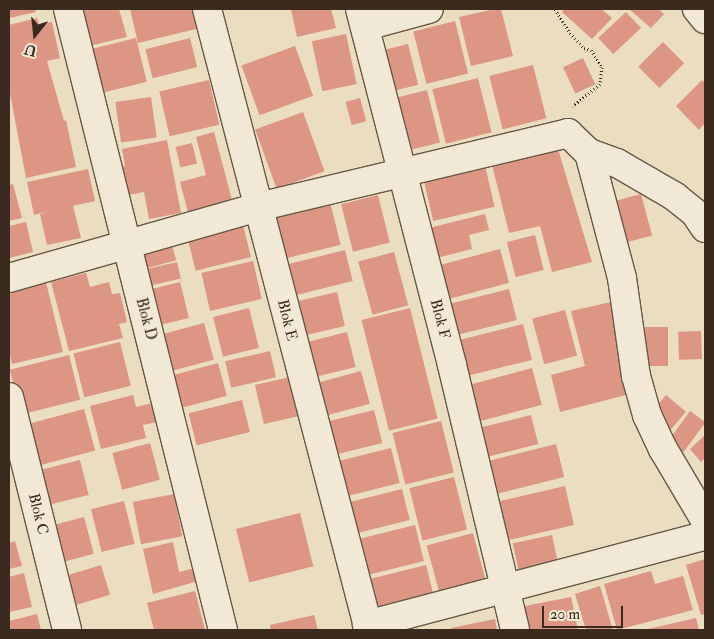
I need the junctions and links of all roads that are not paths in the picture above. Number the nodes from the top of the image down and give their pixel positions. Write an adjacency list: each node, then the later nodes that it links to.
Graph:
1 (68, 9): 11 (street, Blok D)
2 (207, 9): 9 (street, Blok E)
3 (429, 9): 5 (street)
4 (697, 9): 6 (street)
5 (363, 18): 8 (street, Blok F)
6 (705, 19)
7 (589, 153): 8 (street); 10 (street); 14 (street)
8 (402, 174): 9 (street); 16 (street, Blok F)
9 (258, 208): 11 (street); 17 (street, Blok E)
10 (705, 228)
11 (126, 243): 12 (street); 19 (street, Blok D)
12 (9, 278)
13 (9, 397): 18 (street, Blok C)
14 (705, 520)
15 (705, 536): 16 (street)
16 (503, 588): 17 (street); 20 (street, Blok F)
17 (368, 628)
18 (67, 630)
19 (223, 630)
20 (514, 630)

